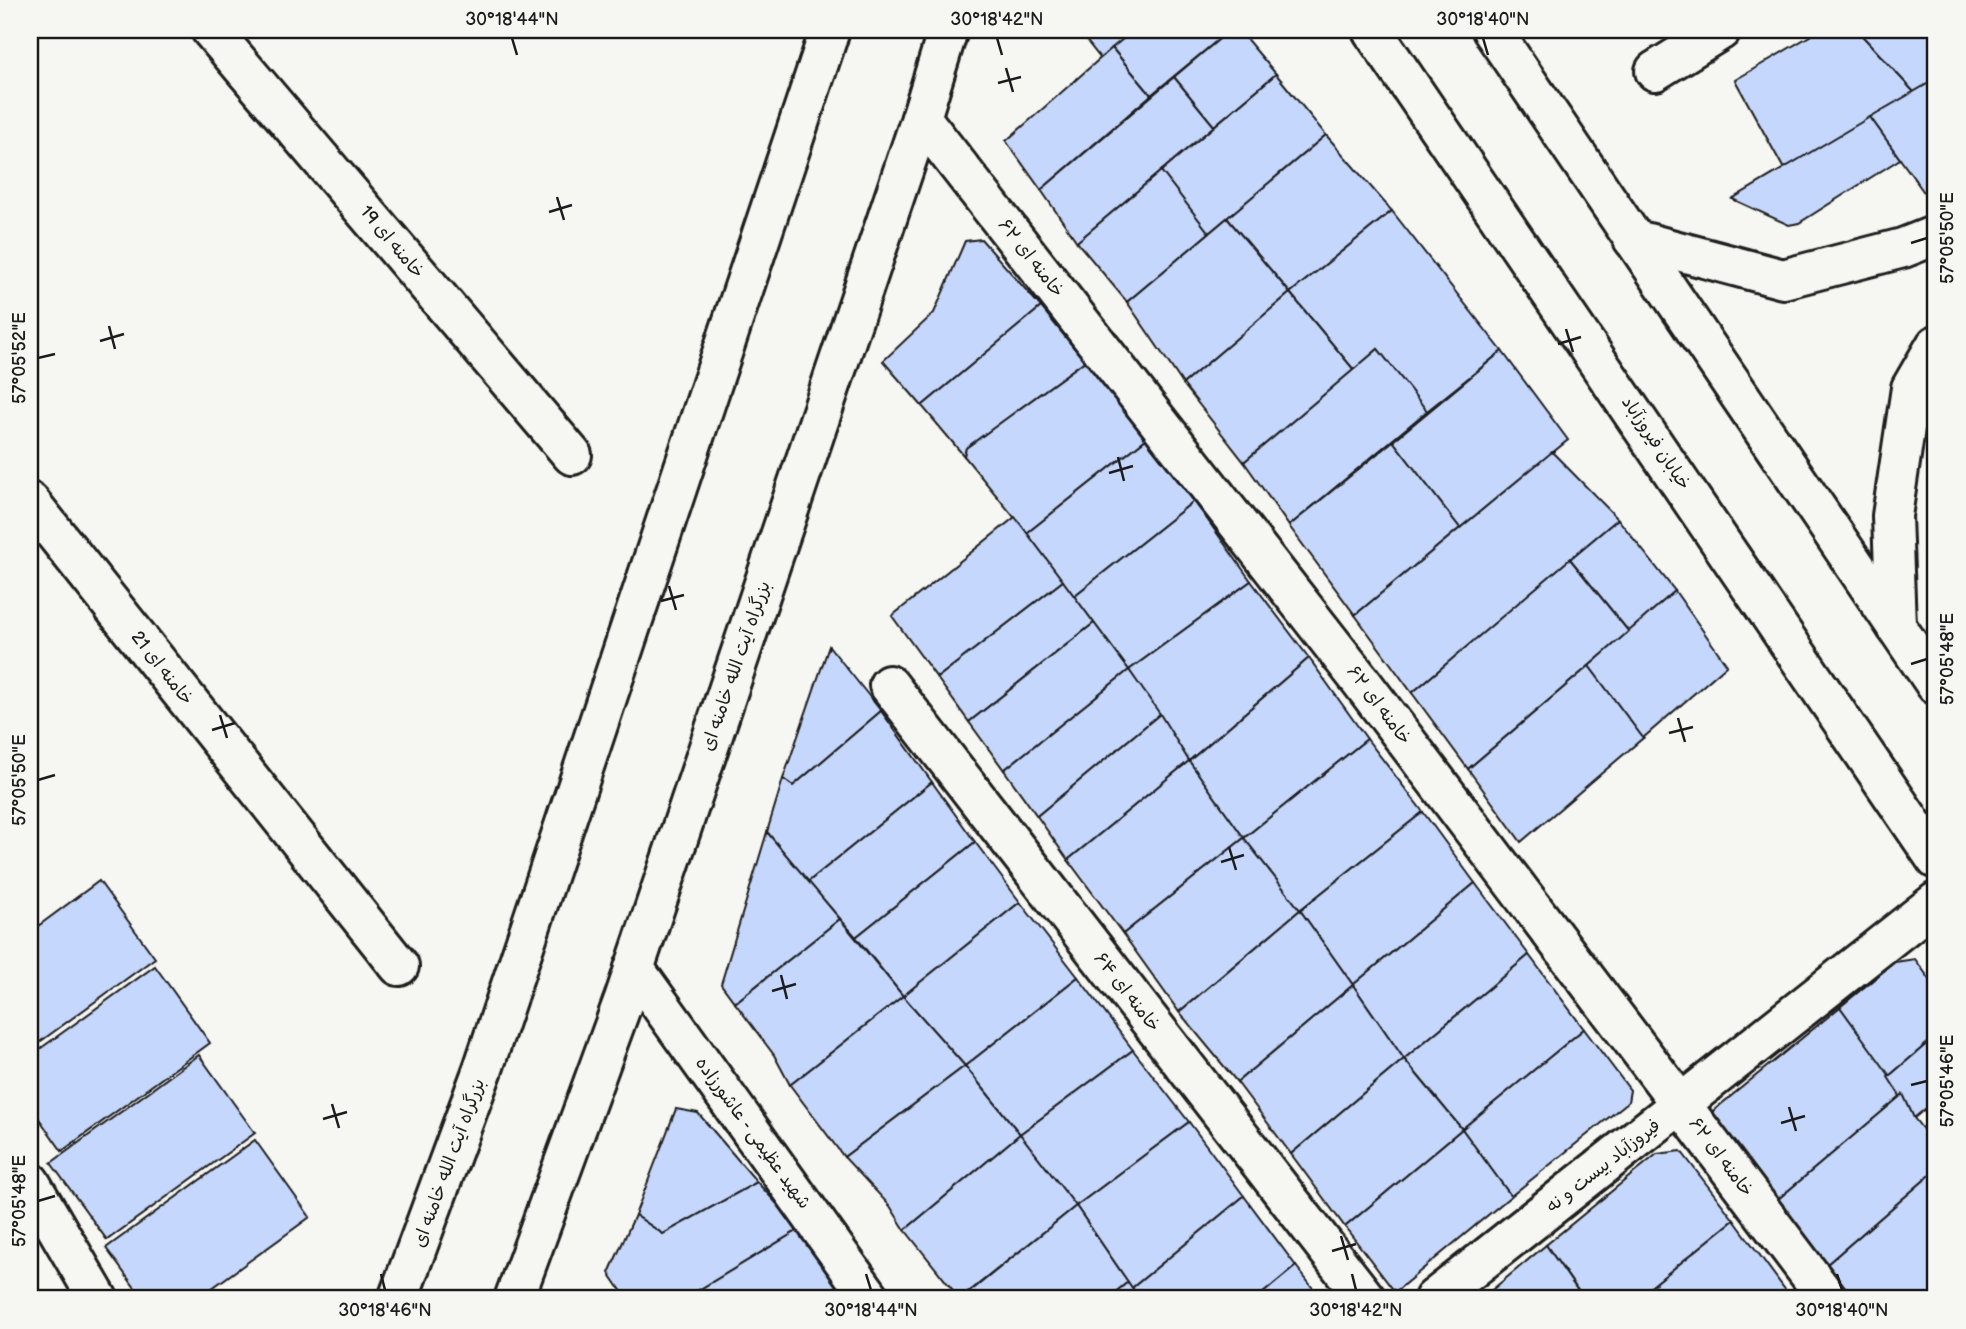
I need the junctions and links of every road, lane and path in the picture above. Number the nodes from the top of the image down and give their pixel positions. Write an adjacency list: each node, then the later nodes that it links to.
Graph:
1 (211, 30): 12 (main road, خامنه ای 19)
2 (830, 30): 24 (main road, بزرگراه آیت الله خامنه ای)
3 (948, 30): 8 (main road, بزرگراه آیت الله خامنه ای)
4 (1372, 30): 17 (main road, خیابان فیروزآباد)
5 (1492, 30): 10 (main road)
6 (1721, 30): 7 (main road)
7 (1655, 71)
8 (921, 118): 20 (main road, بزرگراه آیت الله خامنه ای); 21 (main road, خامنه ای ۶۲)
9 (1936, 234): 10 (main road)
10 (1633, 239): 14 (main road)
11 (1936, 345): 14 (main road)
12 (572, 455)
13 (30, 502): 19 (main road, خامنه ای 21)
14 (1896, 626): 16 (main road)
15 (889, 685): 27 (main road, خامنه ای ۶۴)
16 (1936, 685)
17 (1936, 859)
18 (1936, 902): 21 (main road, فیروزآباد بیست و نه)
19 (399, 966)
20 (634, 968): 25 (main road, بزرگراه آیت الله خامنه ای); 26 (main road, شهید عظیمی - عاشورزاده)
21 (1681, 1104): 28 (main road, فیروزآباد بیست و نه); 29 (main road, خامنه ای ۶۲)
22 (30, 1182): 23 (main road)
23 (98, 1299)
24 (398, 1299)
25 (514, 1299)
26 (871, 1299)
27 (1366, 1299)
28 (1434, 1299)
29 (1828, 1299)

